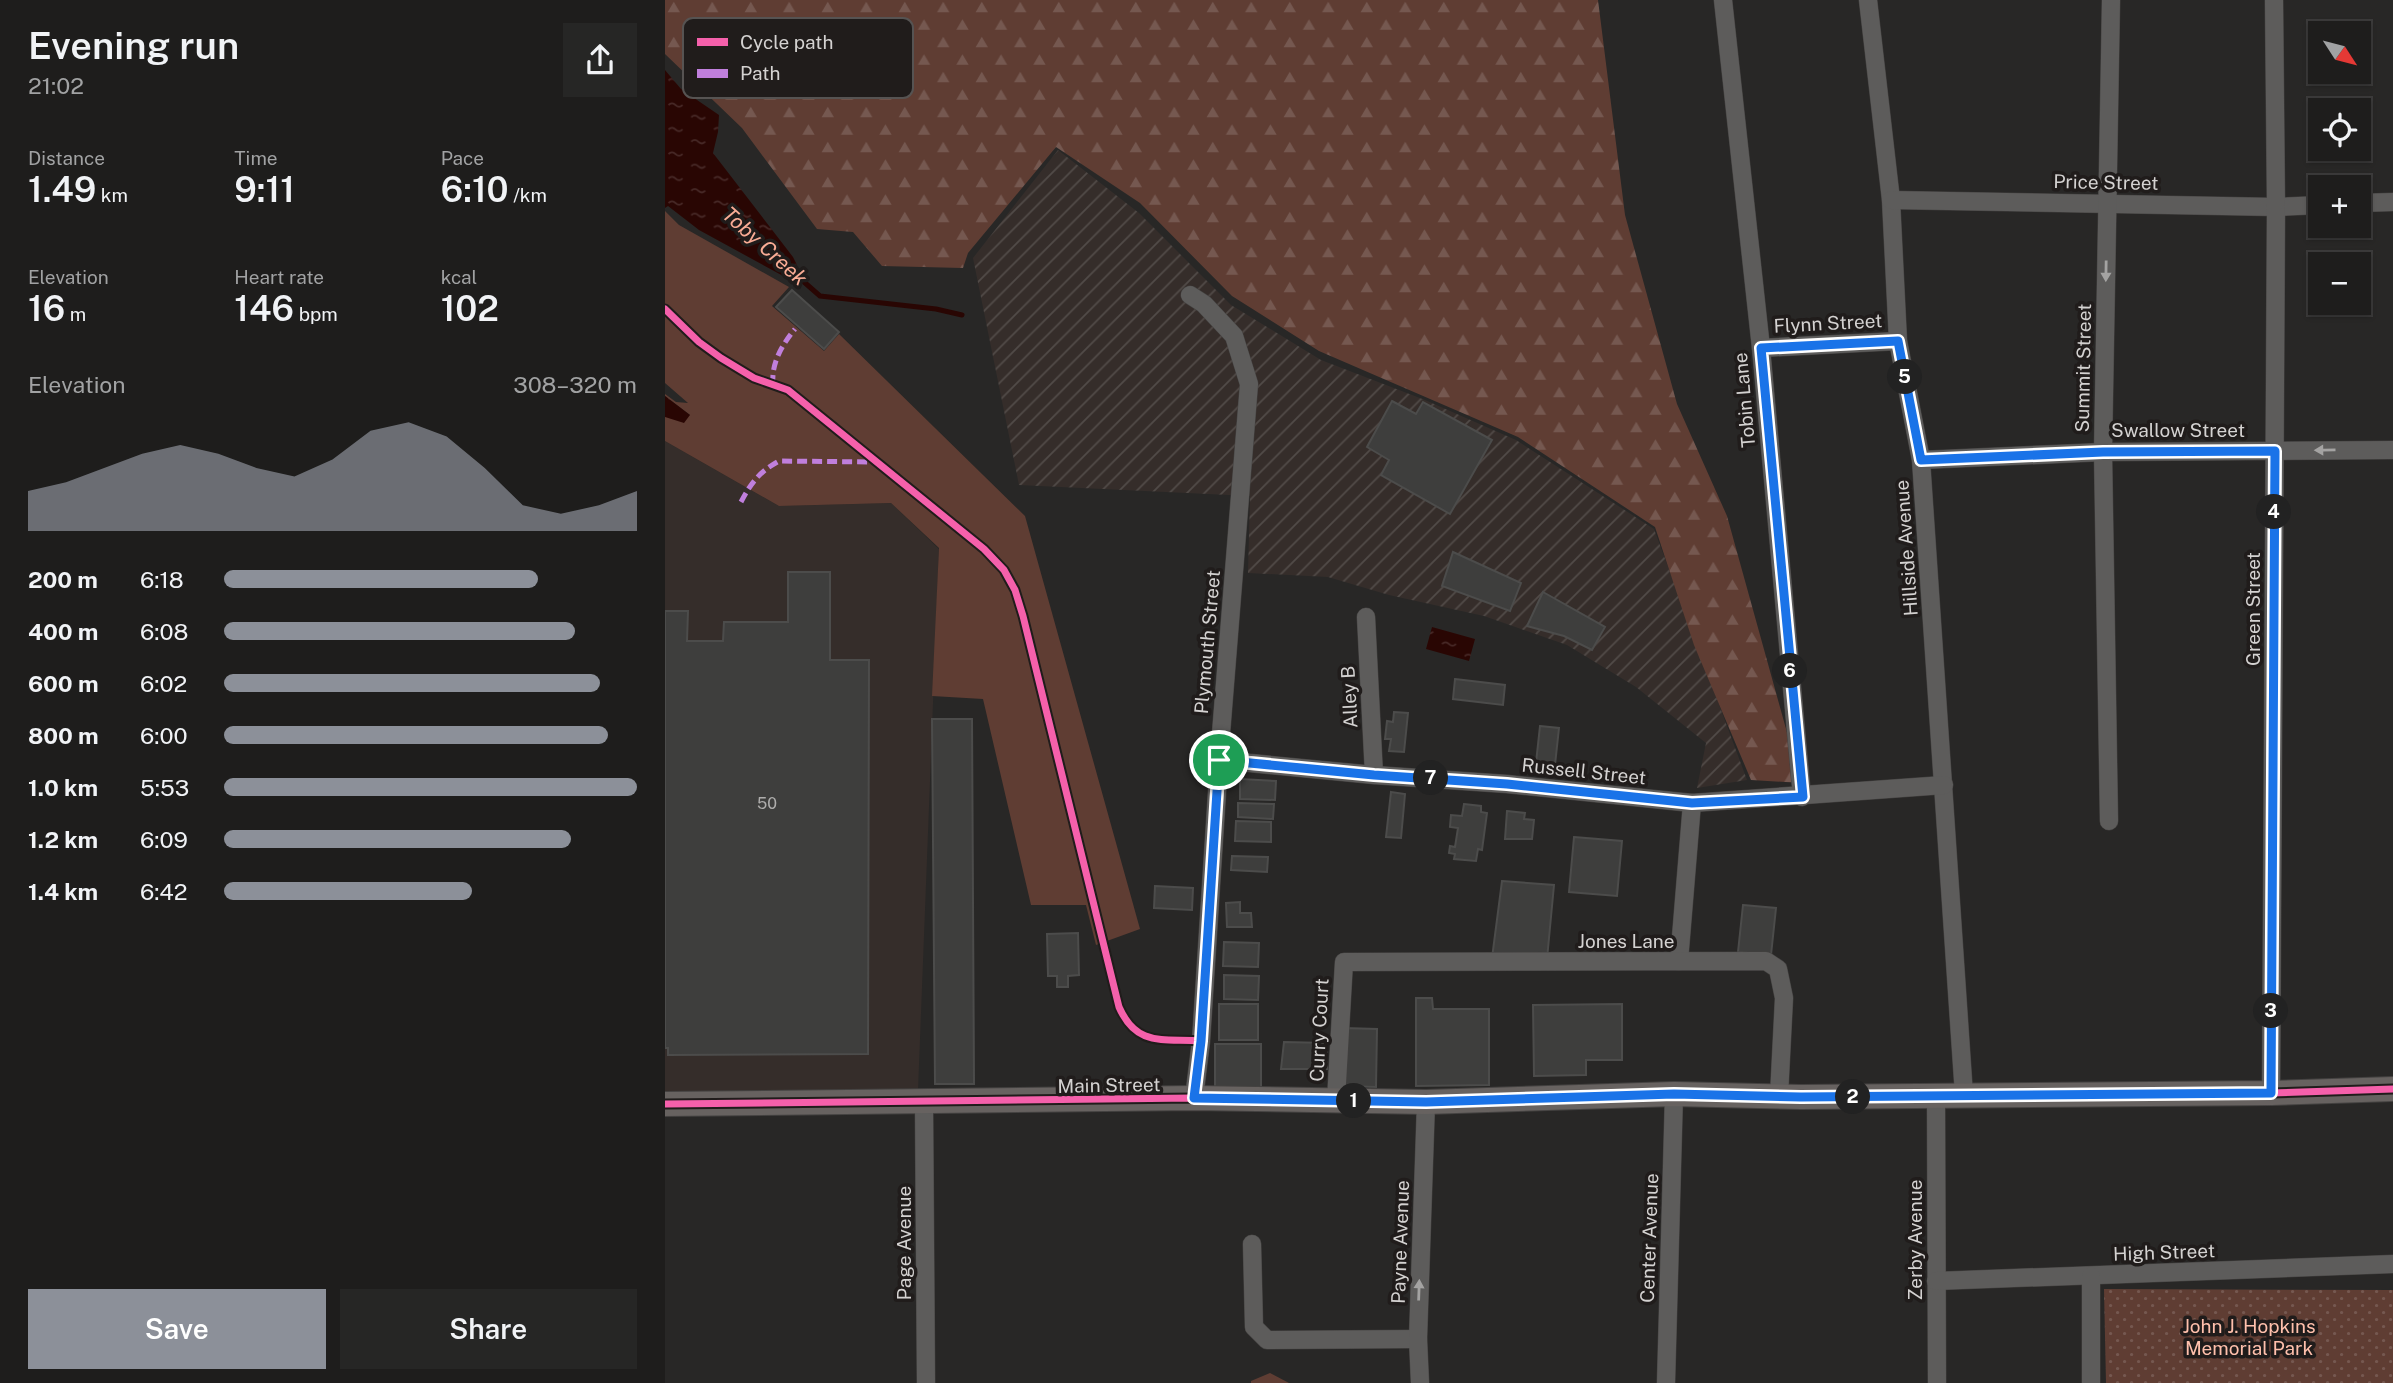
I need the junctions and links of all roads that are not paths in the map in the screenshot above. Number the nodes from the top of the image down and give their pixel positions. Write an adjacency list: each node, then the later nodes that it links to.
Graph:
1 (1723, 0): 13 (street, Tobin Lane)
2 (1868, 0): 5 (street, Hillside Avenue)
3 (2111, 0): 7 (street, Summit Street)
4 (2274, 0): 10 (street, Green Street)
5 (1891, 200): 7 (street, Price Street); 12 (street, Hillside Avenue)
6 (2393, 202): 8 (street)
7 (2107, 203): 10 (street, Price Street); 16 (street, Summit Street, one-way to 16)
8 (2371, 203)
9 (2308, 206): 10 (street, Price Street)
10 (2276, 207): 15 (street, Green Street)
11 (1190, 295): 19 (street, Plymouth Street)
12 (1898, 341): 13 (street, Flynn Street); 17 (street, Hillside Avenue)
13 (1761, 348): 22 (street, Tobin Lane)
14 (2393, 450): 15 (street, Swallow Street, one-way to 15)
15 (2275, 451): 16 (street, Swallow Street); 28 (street, Green Street)
16 (2103, 452): 17 (street, Swallow Street); 24 (street, Summit Street)
17 (1921, 460): 21 (street, Hillside Avenue)
18 (1367, 617): 20 (street, Alley B)
19 (1219, 760): 20 (street, Russell Street); 33 (street, Plymouth Street)
20 (1374, 775): 23 (street, Russell Street)
21 (1944, 785): 22 (street, Russell Street); 30 (street, Hillside Avenue)
22 (1803, 797): 23 (street, Russell Street)
23 (1692, 803): 25 (street)
24 (2109, 821)
25 (1679, 961): 26 (street, Jones Lane); 31 (street, Jones Lane)
26 (1344, 962): 34 (street, Curry Court)
27 (2393, 1089): 28 (street, Main Street)
28 (2271, 1093): 30 (street, Main Street)
29 (1674, 1094): 31 (street, Main Street); 36 (street, Main Street); 45 (street, Center Avenue)
30 (1963, 1095): 32 (street, Main Street)
31 (1779, 1096): 32 (street, Main Street)
32 (1936, 1096): 41 (street, Zerby Avenue)
33 (1194, 1098): 34 (street, Main Street); 35 (street, Main Street)
34 (1336, 1100): 36 (street, Main Street)
35 (924, 1102): 37 (street, Main Street); 43 (street, Page Avenue)
36 (1426, 1102): 42 (street, Payne Avenue, one-way to 36)
37 (665, 1104)
38 (1252, 1244): 42 (street)
39 (2393, 1264): 40 (street, High Street)
40 (2091, 1276): 41 (street, High Street); 47 (street)
41 (1936, 1281): 46 (street, Zerby Avenue)
42 (1418, 1339): 44 (street, Payne Avenue)
43 (926, 1383)
44 (1420, 1383)
45 (1666, 1383)
46 (1937, 1383)
47 (2091, 1383)

